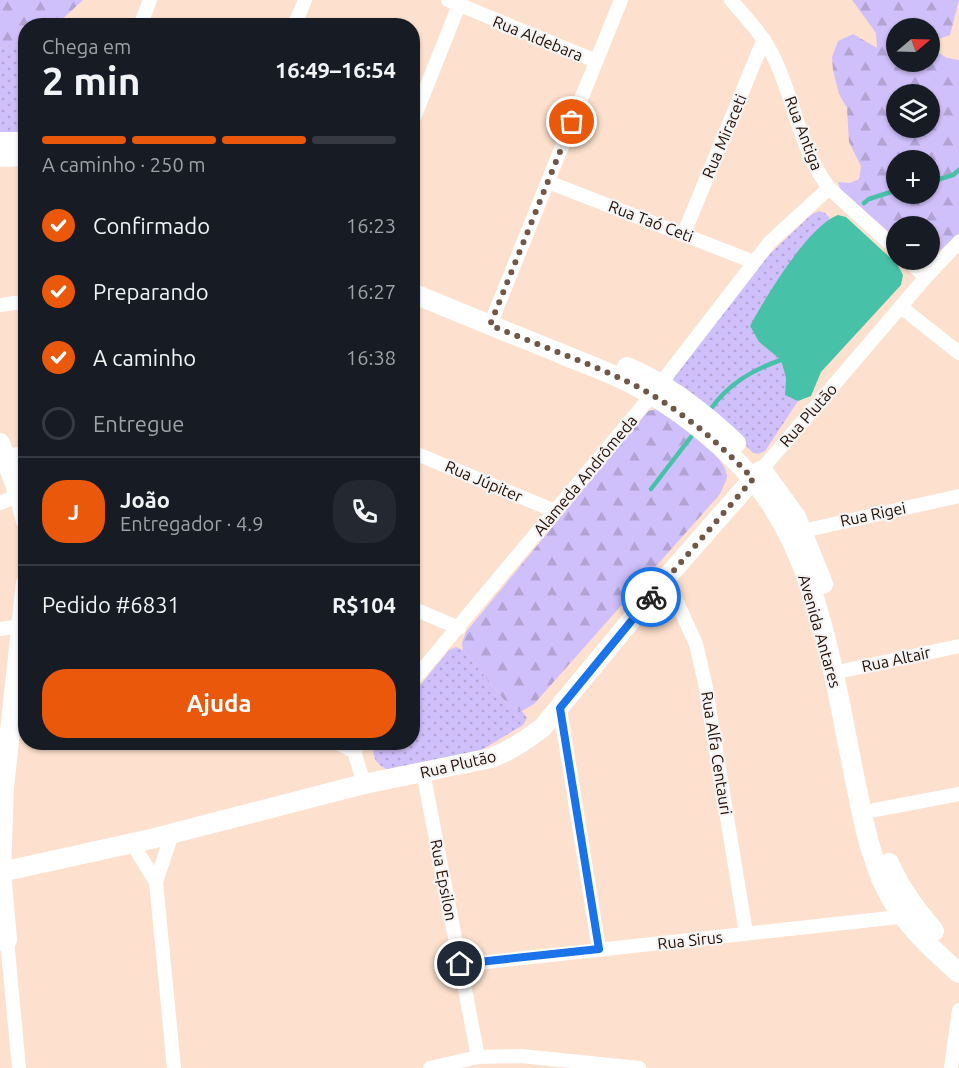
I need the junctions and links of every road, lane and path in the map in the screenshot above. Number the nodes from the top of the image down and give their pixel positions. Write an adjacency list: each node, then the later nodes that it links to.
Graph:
1 (150, 0): 6 (street)
2 (305, 0): 7 (street)
3 (621, 0): 9 (street)
4 (731, 0): 8 (street, Rua Antiga)
5 (456, 2): 9 (street, Rua Aldebara); 10 (street)
6 (143, 18)
7 (297, 18)
8 (764, 39): 16 (street, Rua Antiga); 17 (street, Rua Miraceti)
9 (596, 61): 15 (street)
10 (420, 101)
11 (0, 142): 12 (main road)
12 (18, 142)
13 (18, 156): 14 (main road)
14 (0, 157)
15 (548, 182): 17 (street, Rua Taó Ceti); 28 (street)
16 (829, 188): 18 (street, Rua Antiga); 20 (street, Alameda Andrômeda)
17 (684, 233): 20 (street, Rua Taó Ceti)
18 (886, 240)
19 (959, 242): 22 (street, Rua Plutão)
20 (754, 262): 30 (street, Alameda Andrômeda)
21 (918, 270): 22 (street)
22 (926, 277): 27 (street, Rua Plutão)
23 (420, 284): 28 (main road, Avenida Antares)
24 (420, 296): 28 (main road, Avenida Antares)
25 (18, 303): 26 (street)
26 (0, 305)
27 (901, 307): 29 (street); 34 (street, Rua Plutão)
28 (492, 319): 30 (main road, Avenida Antares)
29 (959, 353)
30 (656, 391): 34 (main road, Avenida Antares); 39 (street, Alameda Andrômeda)
31 (3, 450): 32 (street); 35 (main road)
32 (18, 452)
33 (420, 455): 39 (street, Rua Júpiter)
34 (757, 474): 40 (main road, Avenida Antares); 41 (main road, Rua Plutão)
35 (18, 492)
36 (18, 495): 38 (street)
37 (959, 495): 40 (street, Rua Rigei)
38 (0, 503)
39 (555, 511): 45 (street, Alameda Andrômeda)
40 (795, 532): 48 (main road, Avenida Antares)
41 (666, 578): 50 (main road, Rua Plutão); 63 (street, Rua Alfa Centauri)
42 (420, 611): 45 (street)
43 (18, 626): 44 (street)
44 (0, 628)
45 (459, 628): 49 (street, Alameda Andrômeda)
46 (959, 646): 48 (street, Rua Altair)
47 (18, 664): 54 (main road)
48 (840, 672): 56 (main road, Avenida Antares); 59 (main road, Avenida Antares)
49 (420, 673)
50 (560, 708): 52 (main road, Rua Plutão); 65 (street)
51 (358, 750): 53 (street)
52 (423, 772): 53 (main road, Rua Plutão); 67 (street, Rua Epsilon)
53 (364, 784): 57 (main road, Rua Plutão)
54 (2, 787): 60 (main road)
55 (959, 794): 56 (street)
56 (875, 810): 59 (main road, Avenida Antares)
57 (172, 834): 58 (main road, Rua Plutão); 61 (street)
58 (132, 843): 60 (main road, Rua Plutão); 61 (street)
59 (882, 862): 62 (main road, Avenida Antares)
60 (2, 872): 64 (main road)
61 (156, 882): 76 (street)
62 (911, 915): 63 (street, Rua Sirus); 66 (main road, Avenida Antares); 68 (main road, Avenida Antares)
63 (746, 933): 65 (street, Rua Sirus)
64 (3, 940): 70 (street)
65 (599, 949): 67 (street, Rua Sirus)
66 (959, 956)
67 (460, 964): 72 (street, Rua Epsilon)
68 (959, 973)
69 (959, 1010): 79 (street)
70 (15, 1020): 71 (street); 75 (street)
71 (0, 1022)
72 (478, 1057): 73 (street); 77 (street)
73 (499, 1062): 74 (street)
74 (607, 1066): 78 (street)
75 (19, 1068)
76 (174, 1068)
77 (430, 1068)
78 (639, 1068)
79 (951, 1068)

